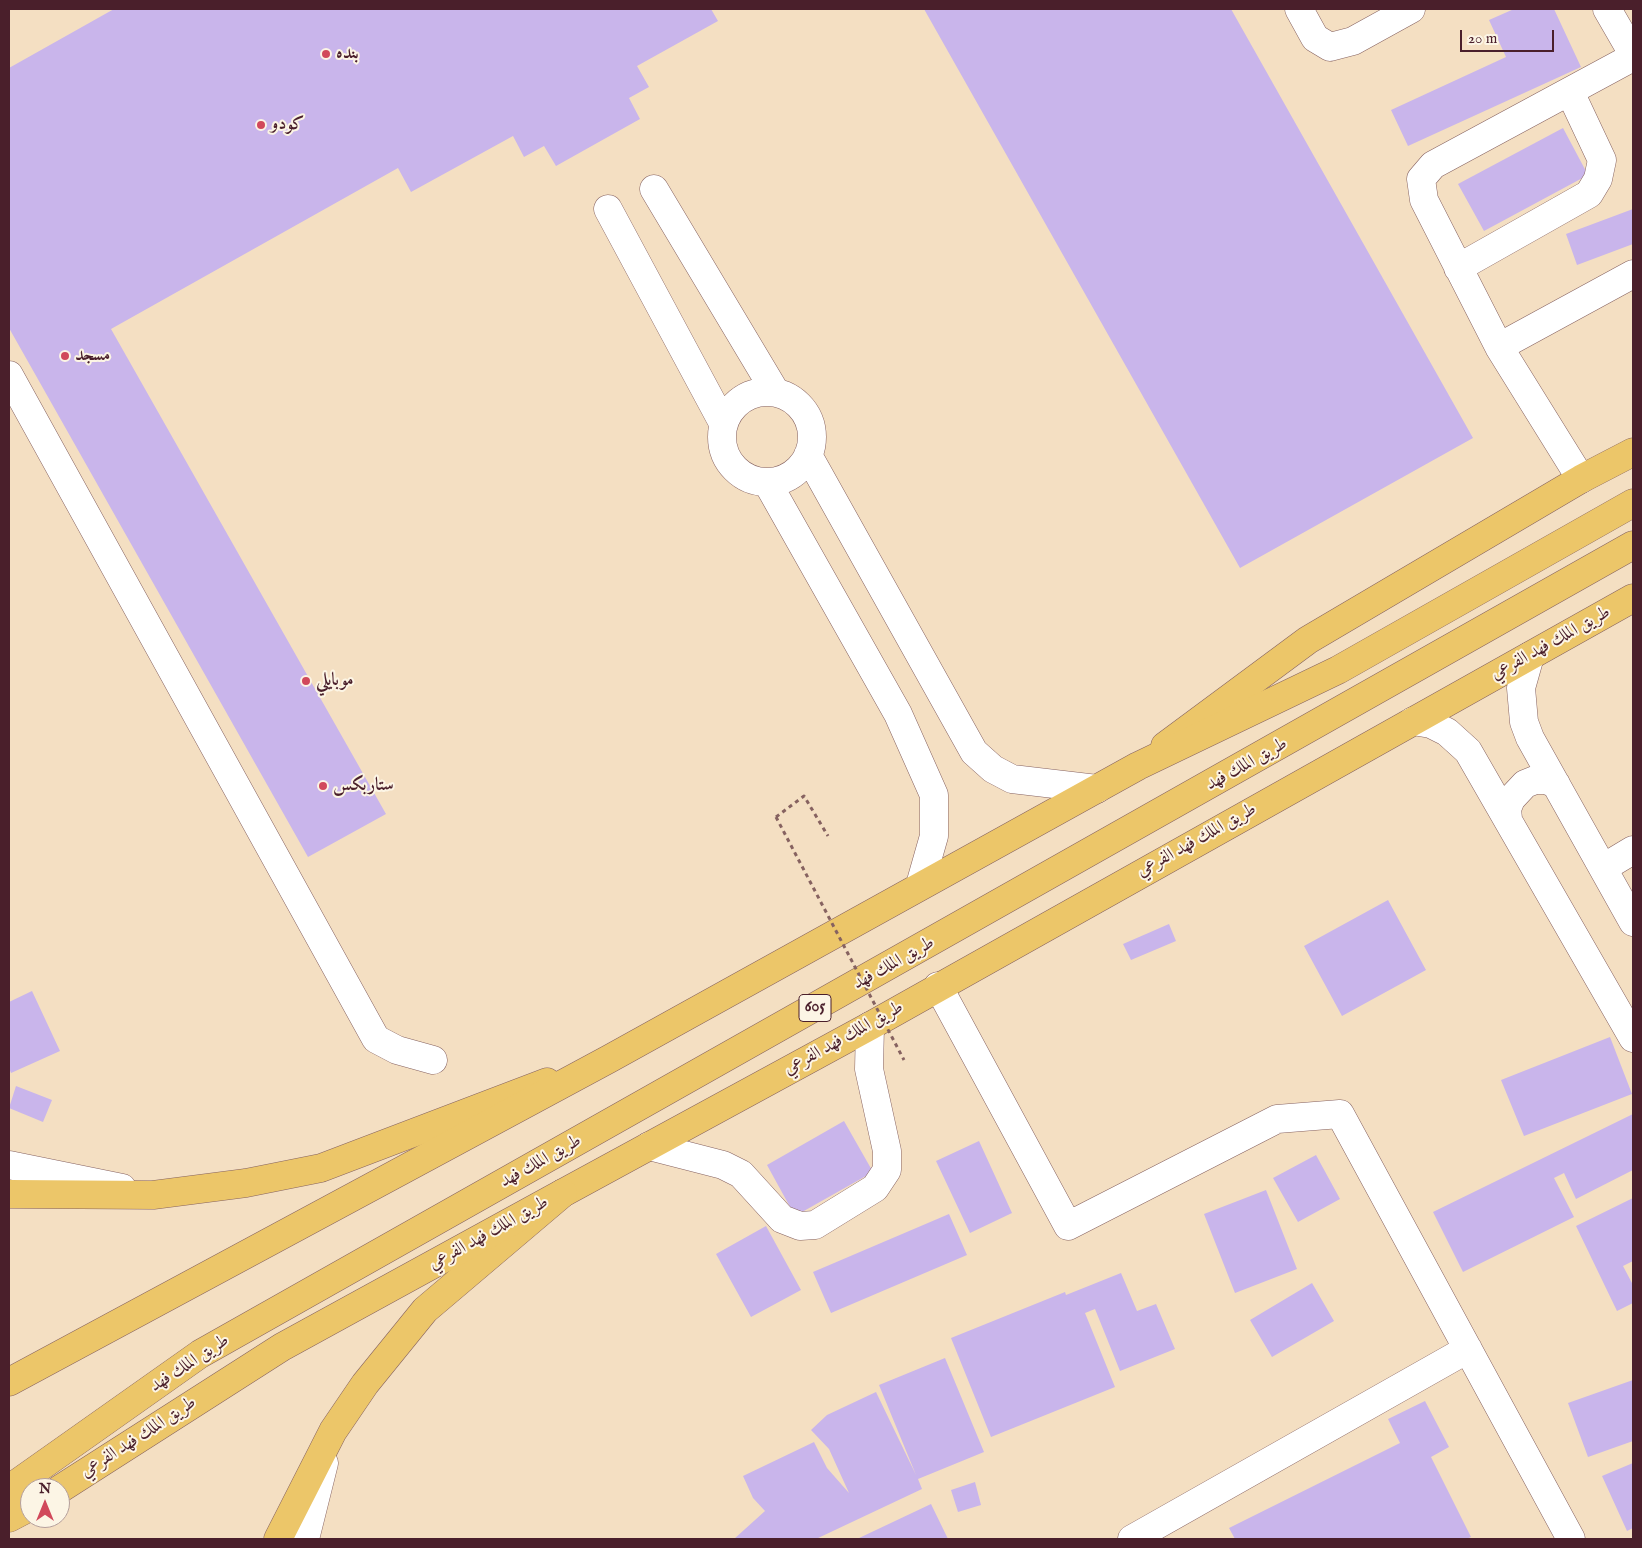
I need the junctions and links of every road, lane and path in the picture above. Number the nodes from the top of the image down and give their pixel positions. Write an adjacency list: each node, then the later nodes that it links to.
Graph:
1 (1299, 9): 2 (street)
2 (1410, 9)
3 (1607, 9): 4 (street)
4 (1633, 56): 5 (street)
5 (1570, 92): 8 (street); 8 (street)
6 (654, 189): 12 (street)
7 (608, 209): 13 (street)
8 (1458, 268): 10 (street)
9 (1633, 274): 10 (street)
10 (1499, 347): 16 (street)
11 (9, 375): 36 (street)
12 (776, 393): 13 (street); 15 (street)
13 (723, 423): 17 (street)
14 (1633, 452): 16 (main road)
15 (808, 456): 17 (street); 25 (street)
16 (1581, 479): 23 (main road)
17 (767, 482): 30 (street)
18 (1633, 503): 23 (main road)
19 (1633, 545): 47 (main road, طريق الملك فهد / 605)
20 (1633, 598): 21 (main road, طريق الملك فهد الفرعي)
21 (1530, 656): 22 (main road, طريق الملك فهد الفرعي); 24 (street)
22 (1413, 721): 26 (street); 32 (main road, طريق الملك فهد الفرعي)
23 (1138, 766): 25 (main road)
24 (1556, 784): 26 (street); 29 (street)
25 (1098, 788): 30 (main road)
26 (1508, 819): 34 (street)
27 (828, 836): 37 (path, bridge)
28 (1633, 850): 29 (street)
29 (1603, 868): 31 (street)
30 (920, 885): 35 (main road)
31 (1633, 922)
32 (938, 986): 33 (main road, طريق الملك فهد الفرعي); 43 (street)
33 (870, 1026): 38 (main road, طريق الملك فهد الفرعي); 38 (street)
34 (1633, 1038)
35 (609, 1059): 42 (main road); 44 (main road)
36 (434, 1060)
37 (904, 1060)
38 (649, 1146): 40 (main road, طريق الملك فهد الفرعي)
39 (9, 1165): 42 (street)
40 (563, 1193): 45 (main road); 46 (main road, طريق الملك فهد الفرعي)
41 (9, 1194): 42 (main road)
42 (153, 1195)
43 (1468, 1349): 50 (street); 51 (street)
44 (9, 1382)
45 (333, 1431): 48 (main road); 49 (street)
46 (70, 1483)
47 (9, 1488)
48 (278, 1539)
49 (305, 1539)
50 (1132, 1539)
51 (1571, 1539)

